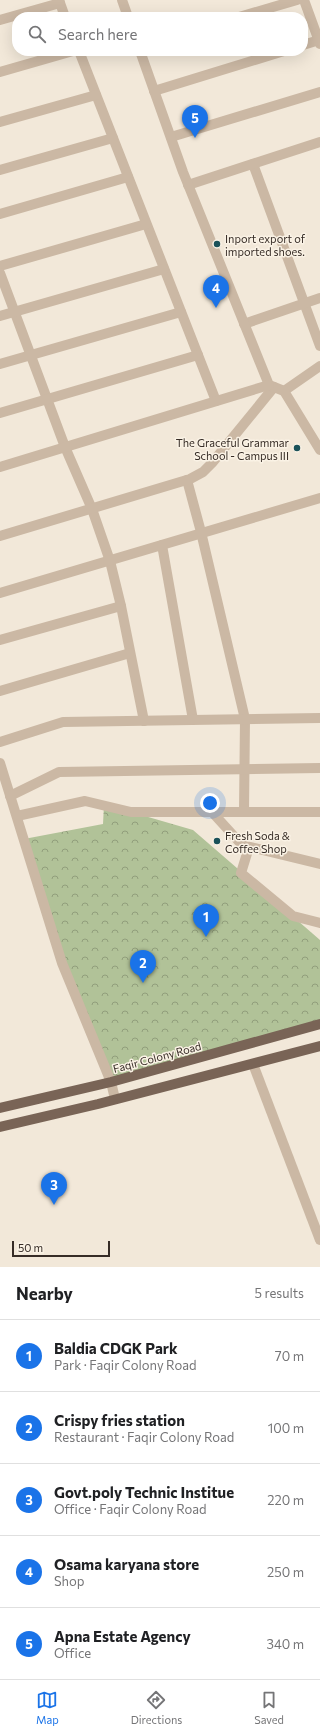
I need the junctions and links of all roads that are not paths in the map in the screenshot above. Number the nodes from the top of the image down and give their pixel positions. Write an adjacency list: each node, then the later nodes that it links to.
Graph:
1 (122, 0): 7 (street)
2 (297, 0): 8 (street)
3 (304, 0): 11 (street)
4 (59, 2): 5 (street); 6 (street)
5 (26, 12)
6 (64, 12)
7 (126, 12)
8 (256, 12)
9 (12, 16): 10 (street)
10 (0, 20)
11 (319, 42): 12 (street)
12 (308, 44)
13 (56, 56): 17 (street)
14 (81, 56): 20 (street)
15 (142, 56): 18 (street)
16 (268, 56): 18 (street)
17 (0, 72)
18 (154, 91): 23 (street)
19 (320, 92): 23 (street)
20 (96, 95): 21 (street); 22 (street)
21 (0, 122)
22 (113, 138): 26 (street); 27 (street)
23 (171, 138): 28 (street)
24 (320, 142): 25 (street)
25 (253, 164): 28 (street); 35 (street)
26 (0, 170)
27 (128, 177): 29 (street); 30 (street)
28 (188, 184): 39 (street)
29 (0, 214)
30 (146, 224): 31 (street); 32 (street)
31 (0, 266)
32 (164, 269): 36 (street); 37 (street)
33 (0, 274): 36 (street)
34 (320, 298): 35 (street)
35 (304, 303): 39 (street); 40 (street)
36 (14, 312): 38 (street); 41 (street)
37 (181, 312): 41 (street); 42 (street)
38 (0, 316)
39 (244, 324): 45 (street)
40 (320, 346)
41 (30, 355): 43 (street); 46 (street)
42 (198, 355): 46 (street); 47 (street)
43 (0, 364)
44 (320, 366): 45 (street)
45 (276, 388): 47 (street); 50 (street); 52 (street)
46 (47, 399): 48 (street); 49 (street)
47 (216, 402): 49 (street)
48 (0, 413)
49 (65, 447): 51 (street); 54 (street)
50 (320, 450)
51 (0, 467)
52 (187, 480): 54 (street); 55 (street)
53 (320, 498): 55 (street)
54 (92, 509): 56 (street); 58 (street)
55 (201, 532): 57 (street); 65 (street)
56 (0, 536)
57 (162, 545): 58 (street); 66 (street)
58 (110, 561): 59 (street); 60 (street)
59 (0, 593)
60 (121, 606): 61 (street); 62 (street)
61 (0, 640)
62 (130, 653): 63 (street); 67 (street)
63 (0, 691)
64 (320, 718): 65 (street)
65 (245, 719): 66 (street); 71 (street)
66 (193, 720): 67 (street)
67 (144, 721): 68 (street)
68 (0, 742)
69 (0, 763): 72 (street)
70 (320, 768): 71 (street)
71 (244, 769): 72 (street); 74 (street)
72 (10, 796): 76 (street)
73 (212, 812): 74 (street); 76 (street); 77 (street)
74 (244, 812): 75 (street)
75 (320, 812)
76 (17, 816): 83 (street)
77 (249, 847): 78 (street); 79 (street)
78 (320, 864)
79 (320, 923)
80 (320, 1024): 83 (main road, Faqir Colony Road)
81 (320, 1046): 82 (main road)
82 (253, 1064): 84 (main road); 87 (street)
83 (111, 1082): 84 (street); 85 (main road, Faqir Colony Road)
84 (115, 1099): 86 (main road)
85 (0, 1108)
86 (0, 1127)
87 (320, 1240)

